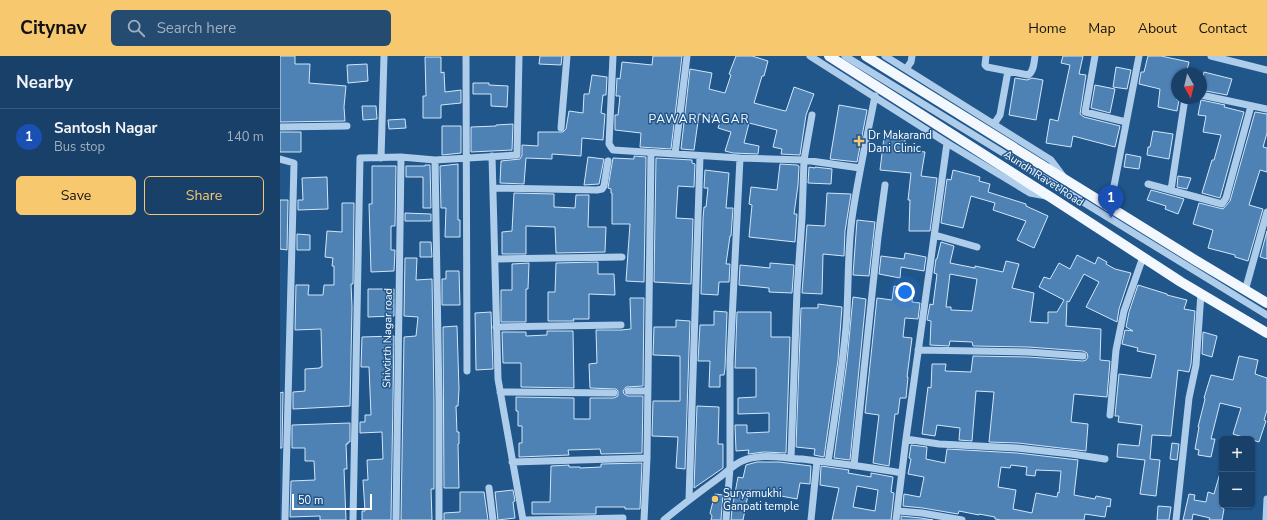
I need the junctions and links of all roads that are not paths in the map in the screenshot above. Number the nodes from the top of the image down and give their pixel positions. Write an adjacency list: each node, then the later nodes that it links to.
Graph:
1 (384, 56): 40 (street)
2 (466, 56): 41 (street)
3 (519, 56): 37 (street)
4 (567, 56): 33 (street)
5 (613, 56): 35 (street)
6 (688, 56): 36 (street)
7 (810, 56): 17 (street)
8 (845, 56): 64 (street)
9 (866, 56): 48 (main road, Aundh Ravet Road)
10 (885, 56): 19 (street)
11 (912, 56): 19 (street)
12 (986, 56): 21 (street)
13 (1035, 56): 21 (street)
14 (1095, 56): 29 (street)
15 (1139, 56): 29 (street)
16 (1211, 56): 20 (street)
17 (829, 60): 22 (street); 53 (main road, Aundh Ravet Road)
18 (841, 65): 22 (street)
19 (906, 69): 30 (street)
20 (1267, 70)
21 (1008, 71): 30 (street)
22 (836, 72): 23 (street)
23 (875, 96): 34 (street); 47 (street)
24 (1207, 96): 26 (street)
25 (1183, 104): 52 (street)
26 (1251, 106): 27 (street); 52 (street)
27 (1267, 109)
28 (812, 115): 45 (street)
29 (1126, 122): 54 (street)
30 (994, 124): 48 (street)
31 (347, 126): 32 (street)
32 (280, 127)
33 (561, 128)
34 (947, 143): 53 (street); 56 (street)
35 (651, 153): 36 (street); 73 (street)
36 (675, 154): 38 (street)
37 (492, 156): 41 (street); 51 (street)
38 (700, 156): 42 (street); 88 (street)
39 (401, 157): 40 (street); 44 (street); 93 (street, Shivtirth Nagar road)
40 (382, 158): 92 (street)
41 (465, 158): 44 (street); 70 (street)
42 (740, 158): 45 (street); 84 (street)
43 (280, 159): 91 (street)
44 (435, 160): 94 (street)
45 (804, 160): 47 (street); 78 (street)
46 (608, 161): 51 (street)
47 (860, 168): 82 (street)
48 (1066, 180): 54 (main road, Aundh Ravet Road)
49 (1148, 184): 52 (street)
50 (885, 185): 83 (street)
51 (494, 188): 60 (street)
52 (1171, 190)
53 (1052, 198): 59 (main road, Aundh Ravet Road)
54 (1105, 204): 61 (main road, Aundh Ravet Road)
55 (1267, 212): 61 (street)
56 (935, 234): 57 (street); 68 (street)
57 (977, 248)
58 (622, 257): 60 (street)
59 (1143, 257): 62 (main road, Aundh Ravet Road); 75 (street)
60 (495, 259): 66 (street)
61 (1245, 291): 63 (main road, Aundh Ravet Road)
62 (1201, 293): 67 (main road, Aundh Ravet Road); 103 (street)
63 (1267, 303)
64 (1267, 315)
65 (621, 325): 66 (street)
66 (496, 327): 72 (street)
67 (1267, 333)
68 (918, 350): 69 (street); 76 (street)
69 (1084, 356)
70 (467, 371)
71 (628, 391): 73 (street)
72 (500, 392): 74 (street); 81 (street)
73 (648, 392): 77 (street)
74 (614, 393)
75 (1110, 414)
76 (906, 439): 79 (street); 85 (street)
77 (646, 458): 81 (street); 97 (street)
78 (791, 458): 80 (street); 84 (street)
79 (1105, 459)
80 (817, 461): 82 (street); 100 (street)
81 (512, 462): 96 (street)
82 (828, 462): 83 (street)
83 (854, 465): 85 (street)
84 (730, 468): 88 (street); 99 (street)
85 (902, 473): 89 (street)
86 (489, 488): 95 (street)
87 (1267, 499): 104 (street)
88 (689, 500): 98 (street)
89 (898, 510): 101 (street); 102 (street)
90 (623, 518): 96 (street)
91 (285, 519)
92 (353, 520)
93 (396, 520)
94 (439, 520)
95 (493, 520)
96 (524, 520)
97 (644, 520)
98 (664, 520)
99 (726, 520)
100 (811, 520)
101 (896, 520)
102 (962, 520)
103 (1176, 520)
104 (1266, 520)

